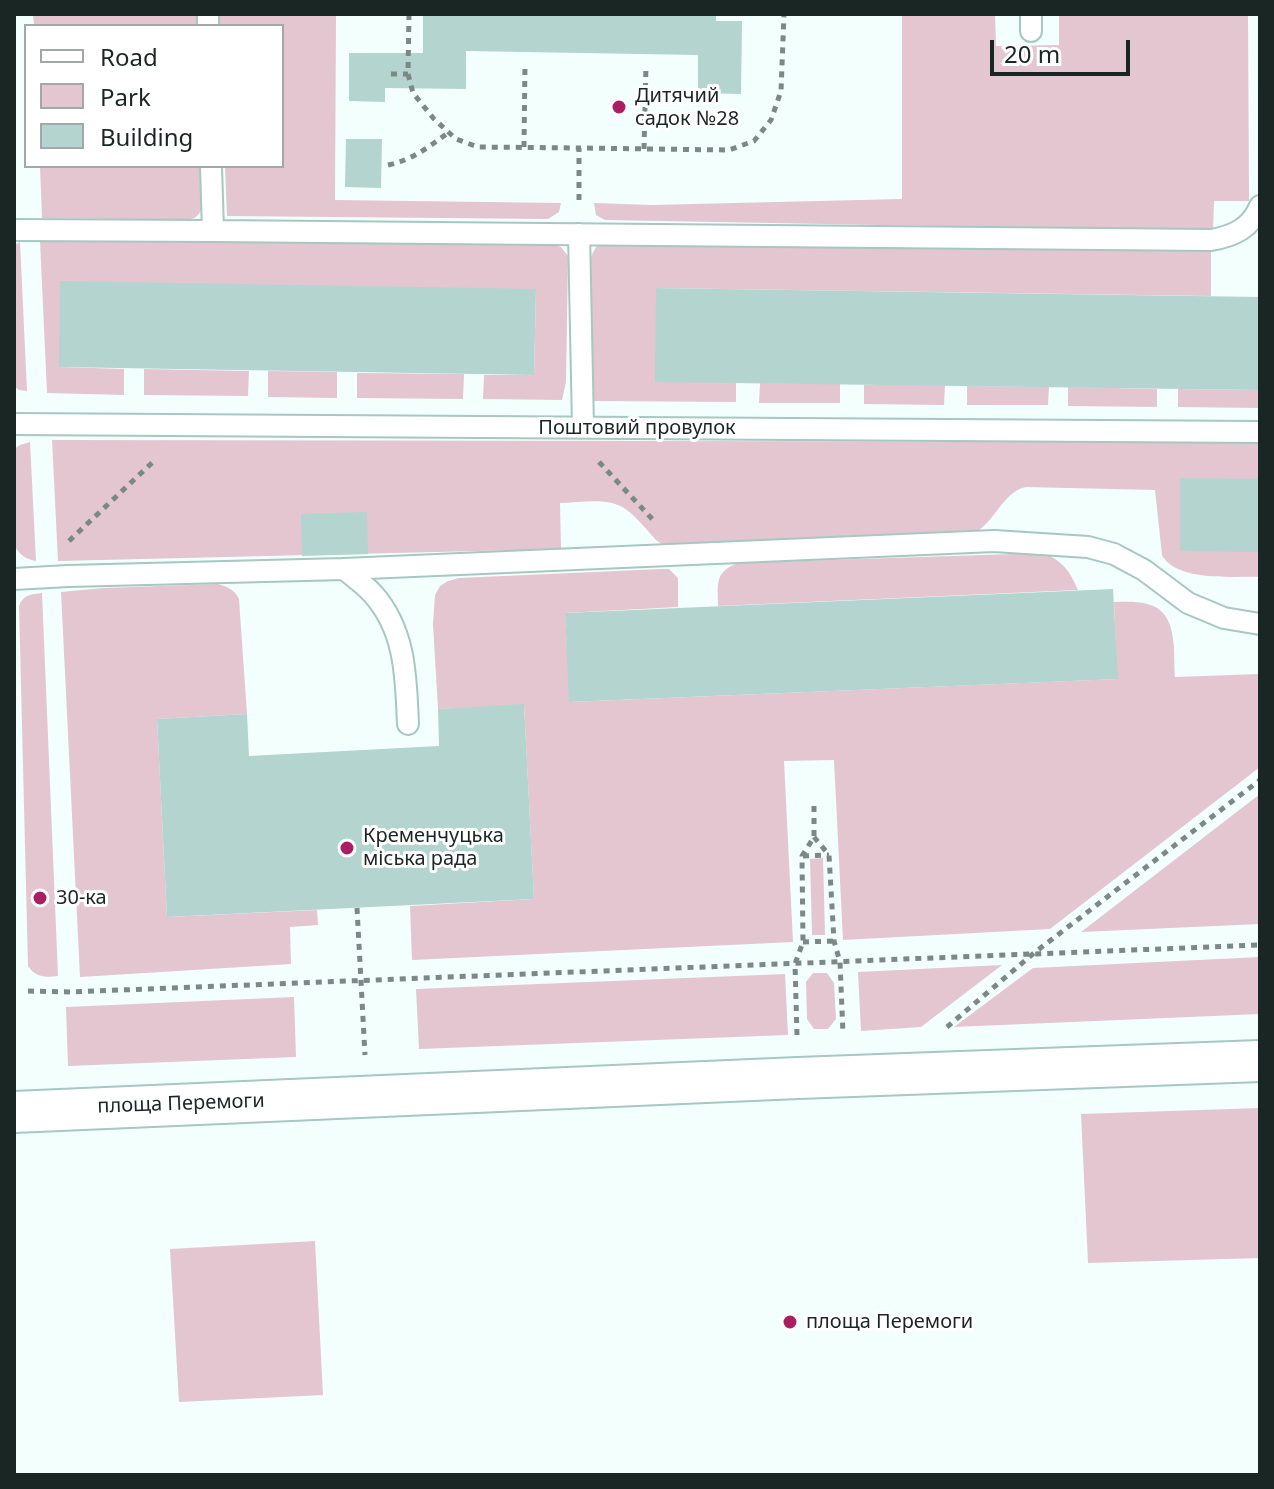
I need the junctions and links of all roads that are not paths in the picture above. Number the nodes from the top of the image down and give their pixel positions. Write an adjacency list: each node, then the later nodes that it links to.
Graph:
1 (211, 168): 4 (lane)
2 (1260, 206): 5 (lane)
3 (14, 230): 4 (lane)
4 (213, 231): 5 (lane)
5 (579, 234): 7 (lane)
6 (14, 424): 7 (lane, Поштовий провулок)
7 (583, 427): 8 (lane, Поштовий провулок)
8 (1260, 432)
9 (344, 569): 10 (lane); 11 (lane); 12 (lane)
10 (14, 579)
11 (1260, 624)
12 (408, 724)
13 (1260, 1061): 14 (street, площа Перемоги)
14 (14, 1112)

